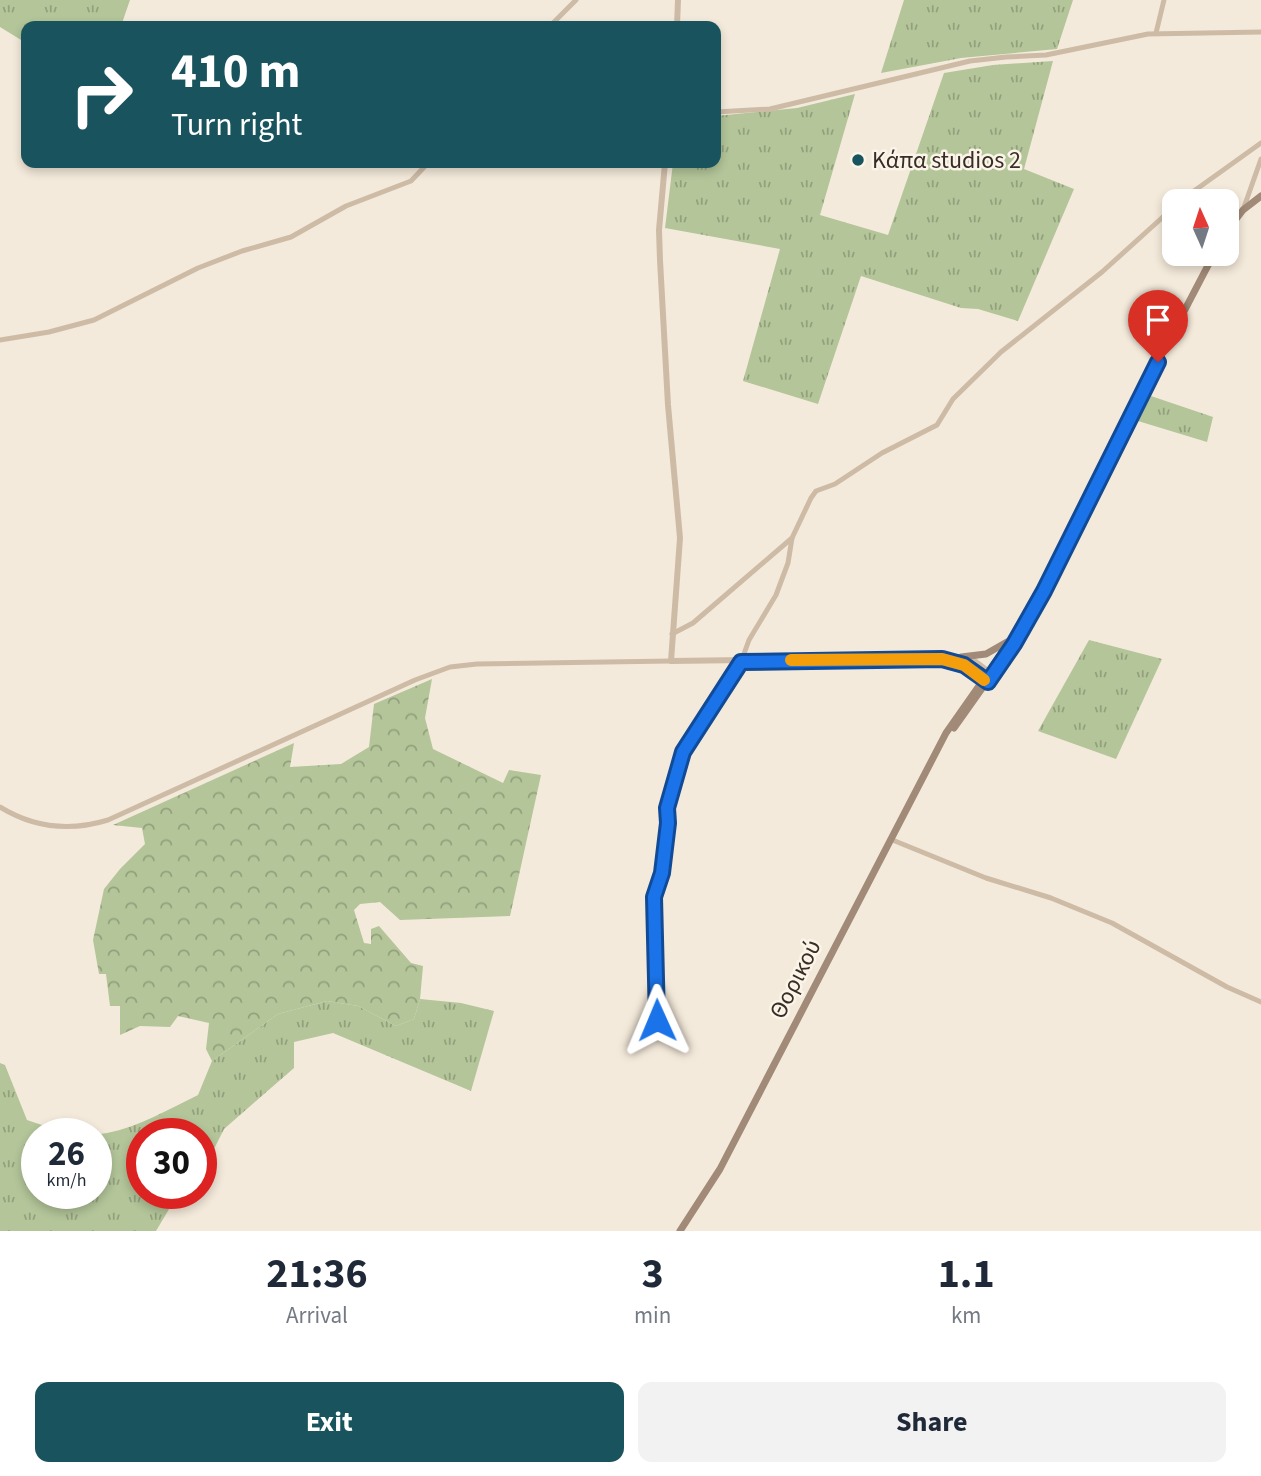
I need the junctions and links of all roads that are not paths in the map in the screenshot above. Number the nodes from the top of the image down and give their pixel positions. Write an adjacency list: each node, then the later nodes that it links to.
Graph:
1 (576, 0): 4 (street)
2 (678, 0): 5 (street)
3 (1164, 0): 7 (street)
4 (555, 21)
5 (677, 21)
6 (1261, 32): 7 (street)
7 (1156, 33): 8 (street)
8 (721, 112)
9 (1261, 144): 13 (street)
10 (1261, 159): 15 (street)
11 (423, 168): 19 (street)
12 (665, 168): 23 (street)
13 (1197, 189)
14 (1261, 196): 15 (main road)
15 (1243, 210): 16 (main road)
16 (1239, 215)
17 (1162, 218): 20 (street)
18 (1208, 266): 21 (main road, Θορικού)
19 (0, 340)
20 (792, 538): 23 (street); 27 (street)
21 (1033, 609): 22 (main road, Θορικού); 28 (main road, Θορικού)
22 (1017, 632): 24 (main road); 28 (main road, Θορικού)
23 (672, 634): 26 (street)
24 (961, 657): 25 (street); 28 (street)
25 (942, 659): 27 (street); 29 (street)
26 (671, 661): 27 (street); 30 (street)
27 (741, 662): 33 (street)
28 (990, 673): 29 (main road, Θορικού)
29 (985, 680): 31 (main road, Θορικού)
30 (0, 807)
31 (890, 839): 32 (street); 34 (main road, Θορικού)
32 (1261, 1002)
33 (657, 1020)
34 (680, 1231)

